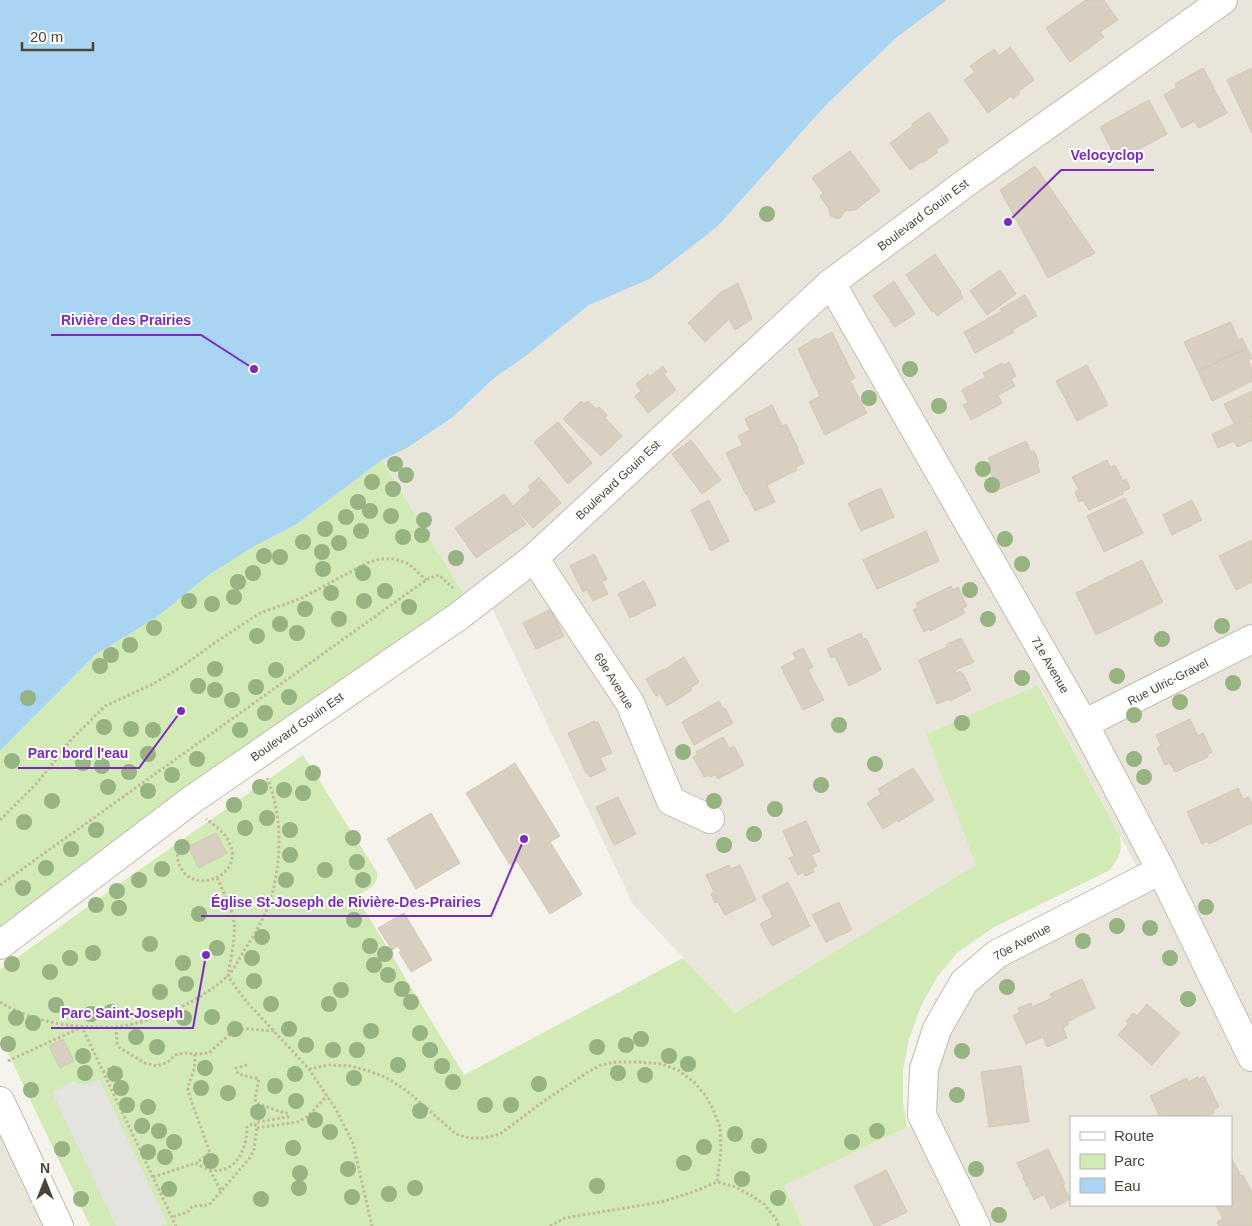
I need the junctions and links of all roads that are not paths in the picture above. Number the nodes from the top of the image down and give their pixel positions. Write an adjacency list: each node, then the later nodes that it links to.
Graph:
1 (1223, 0): 2 (street, Boulevard Gouin Est)
2 (831, 283): 3 (street, Boulevard Gouin Est); 5 (street, 71e Avenue)
3 (534, 558): 6 (street, 69e Avenue); 8 (street, Boulevard Gouin Est)
4 (1252, 639): 5 (street, Rue Ulric-Gravel)
5 (1084, 724): 7 (street, 71e Avenue)
6 (710, 819)
7 (1161, 870): 9 (street, 71e Avenue); 12 (street, 70e Avenue)
8 (0, 945)
9 (1252, 1056)
10 (0, 1101): 11 (street)
11 (59, 1226)
12 (976, 1226)

